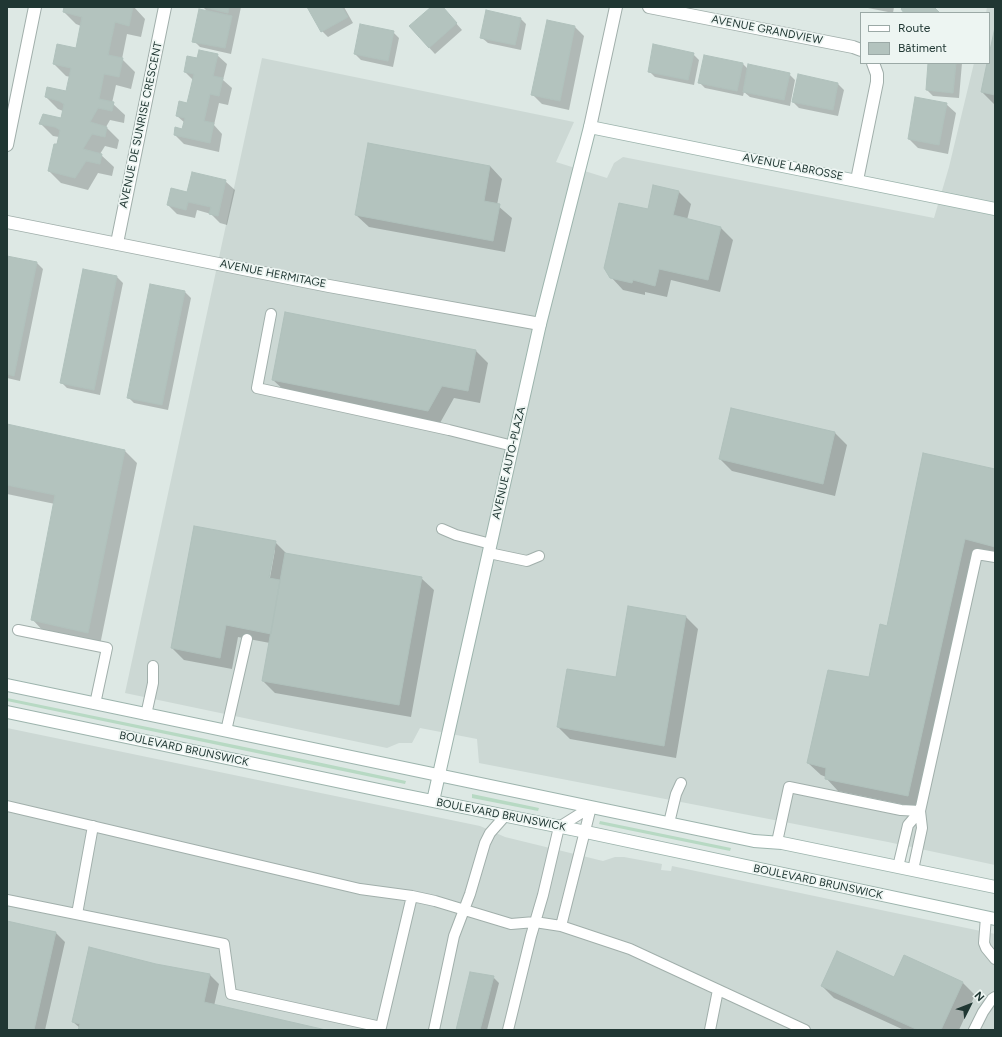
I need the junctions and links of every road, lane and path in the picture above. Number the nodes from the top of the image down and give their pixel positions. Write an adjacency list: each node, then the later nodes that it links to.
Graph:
1 (35, 7): 8 (street)
2 (166, 7): 12 (street, AVENUE DE SUNRISE CRESCENT)
3 (616, 7): 7 (street)
4 (649, 7): 5 (street, AVENUE GRANDVIEW)
5 (860, 50)
6 (873, 64): 9 (street)
7 (590, 127): 9 (street, AVENUE LABROSSE); 14 (street, AVENUE AUTO-PLAZA)
8 (7, 145)
9 (857, 180): 10 (street, AVENUE LABROSSE)
10 (995, 209)
11 (7, 222): 12 (street, AVENUE HERMITAGE)
12 (117, 243): 14 (street, AVENUE HERMITAGE)
13 (271, 314): 15 (lane)
14 (540, 324): 15 (street, AVENUE AUTO-PLAZA)
15 (513, 446): 17 (street, AVENUE AUTO-PLAZA)
16 (442, 528): 17 (lane)
17 (490, 549): 18 (lane); 28 (street, AVENUE AUTO-PLAZA)
18 (539, 556)
19 (995, 557): 33 (lane)
20 (18, 630): 24 (lane)
21 (247, 639): 27 (lane)
22 (153, 666): 26 (lane)
23 (7, 686): 24 (street)
24 (95, 704): 26 (street)
25 (7, 712): 30 (street, BOULEVARD BRUNSWICK)
26 (146, 715): 27 (street)
27 (226, 731): 28 (street)
28 (439, 775): 30 (street, AVENUE AUTO-PLAZA); 32 (street)
29 (681, 783): 35 (lane)
30 (433, 801): 34 (street, BOULEVARD BRUNSWICK)
31 (7, 806): 36 (lane)
32 (591, 807): 35 (street); 37 (lane); 38 (lane)
33 (920, 811): 39 (lane); 40 (lane); 41 (lane)
34 (505, 816): 37 (street, BOULEVARD BRUNSWICK); 45 (lane)
35 (669, 823): 39 (street)
36 (93, 826): 43 (lane); 46 (lane)
37 (559, 827): 38 (street, BOULEVARD BRUNSWICK); 48 (lane)
38 (586, 832): 47 (street, BOULEVARD BRUNSWICK); 49 (lane)
39 (777, 842): 40 (street)
40 (898, 867): 41 (street)
41 (913, 870): 42 (street)
42 (995, 887)
43 (412, 896): 45 (lane); 46 (lane)
44 (7, 900): 46 (lane)
45 (464, 910): 48 (lane); 53 (lane)
46 (77, 914)
47 (991, 918): 50 (lane)
48 (535, 922): 49 (lane); 54 (lane)
49 (561, 926): 51 (lane)
50 (995, 959)
51 (718, 990): 55 (lane); 56 (lane)
52 (995, 997): 57 (lane)
53 (434, 1030)
54 (508, 1030)
55 (710, 1030)
56 (805, 1030)
57 (974, 1030)

